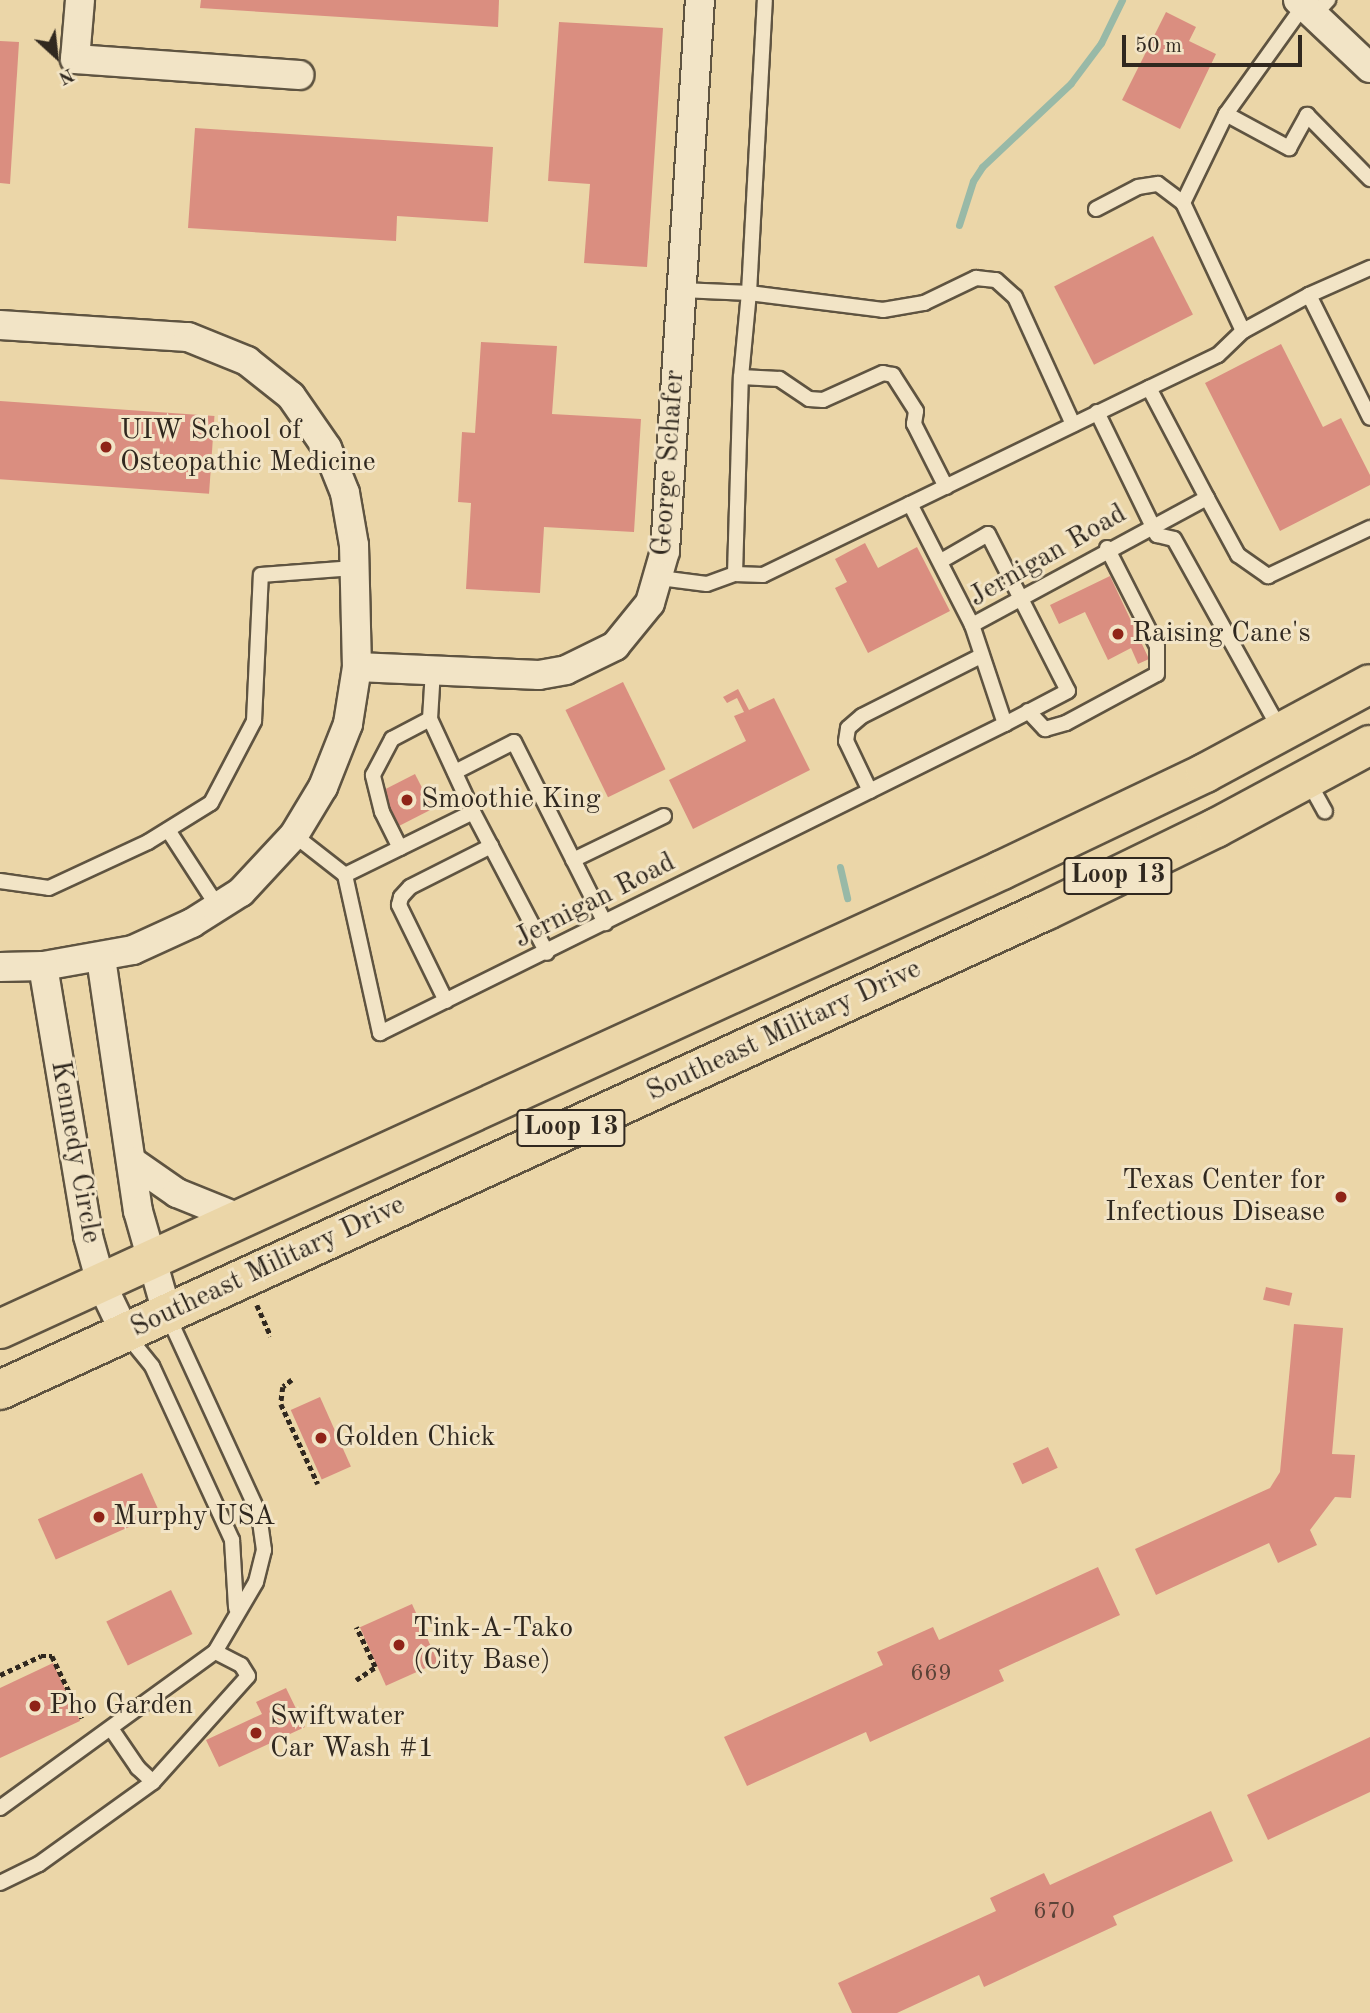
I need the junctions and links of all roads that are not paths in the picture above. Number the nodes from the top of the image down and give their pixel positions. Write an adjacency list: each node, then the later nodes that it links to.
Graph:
1 (80, 0): 6 (street)
2 (700, 0): 12 (street, George Schafer)
3 (765, 0): 13 (lane)
4 (1311, 5): 5 (street); 7 (lane)
5 (1370, 68)
6 (299, 75)
7 (1226, 114): 8 (lane); 9 (lane)
8 (1370, 179)
9 (1183, 203): 10 (lane); 16 (lane)
10 (1096, 209)
11 (1370, 268): 14 (lane)
12 (682, 290): 13 (lane); 31 (street, George Schafer)
13 (749, 293): 17 (lane); 21 (lane)
14 (1309, 295): 16 (lane); 20 (lane)
15 (0, 325): 29 (street)
16 (1243, 331): 18 (lane)
17 (741, 377): 22 (lane); 30 (lane)
18 (1149, 388): 19 (lane); 23 (lane)
19 (1097, 412): 21 (lane); 26 (lane)
20 (1370, 418)
21 (1073, 424): 22 (lane)
22 (946, 487): 24 (lane)
23 (1207, 498): 25 (lane); 26 (lane, Jernigan Road)
24 (910, 504): 28 (lane); 30 (lane)
25 (1370, 528)
26 (1155, 530): 27 (lane, Jernigan Road); 41 (lane)
27 (1107, 548): 32 (lane, Jernigan Road); 38 (lane)
28 (941, 561): 32 (lane); 33 (lane)
29 (355, 568): 35 (street); 49 (lane)
30 (735, 574): 31 (lane)
31 (660, 578): 36 (street, George Schafer)
32 (1022, 599): 33 (lane, Jernigan Road); 38 (lane)
33 (972, 625): 34 (lane, Jernigan Road)
34 (979, 657): 40 (lane, Jernigan Road); 45 (lane)
35 (357, 667): 36 (street, George Schafer); 50 (street)
36 (433, 670): 39 (lane)
37 (1370, 684): 41 (main road, Southeast Military Drive / Loop 13)
38 (1028, 711): 40 (lane)
39 (429, 719): 43 (lane); 52 (lane)
40 (1005, 724): 45 (lane, Jernigan Road)
41 (1282, 732): 44 (main road); 64 (main road, Southeast Military Drive / Loop 13)
42 (1370, 745): 44 (main road, Southeast Military Drive / Loop 13)
43 (455, 772): 47 (lane); 53 (lane)
44 (1307, 779): 46 (lane); 67 (main road, Southeast Military Drive / Loop 13)
45 (870, 791): 57 (lane, Jernigan Road)
46 (1325, 811)
47 (473, 812): 51 (lane); 52 (lane)
48 (664, 816): 53 (lane)
49 (168, 830): 55 (lane); 56 (lane)
50 (294, 835): 54 (lane); 56 (street)
51 (491, 846): 58 (lane); 62 (lane)
52 (400, 848): 54 (lane)
53 (573, 860): 57 (lane)
54 (345, 875): 62 (lane, Jernigan Road)
55 (0, 881)
56 (218, 907): 59 (street)
57 (605, 923): 58 (lane, Jernigan Road)
58 (547, 953): 62 (lane, Jernigan Road)
59 (101, 958): 60 (street); 63 (street, Kennedy Circle)
60 (43, 966): 61 (street); 66 (street, Kennedy Circle)
61 (0, 967)
62 (446, 1001)
63 (131, 1161): 64 (street); 65 (street, Kennedy Circle)
64 (239, 1218): 65 (main road, Southeast Military Drive / Loop 13)
65 (152, 1258): 66 (main road, Southeast Military Drive / Loop 13); 67 (street, Kennedy Circle)
66 (101, 1283): 68 (main road, Southeast Military Drive / Loop 13); 69 (street, Kennedy Circle)
67 (167, 1313): 69 (main road, Southeast Military Drive / Loop 13); 71 (lane)
68 (0, 1329)
69 (125, 1333): 70 (main road, Southeast Military Drive / Loop 13); 71 (lane)
70 (0, 1390)
71 (236, 1608): 72 (lane)
72 (215, 1652): 73 (lane); 74 (lane)
73 (112, 1730): 74 (lane); 75 (lane)
74 (153, 1782): 76 (lane)
75 (0, 1808)
76 (0, 1883)

